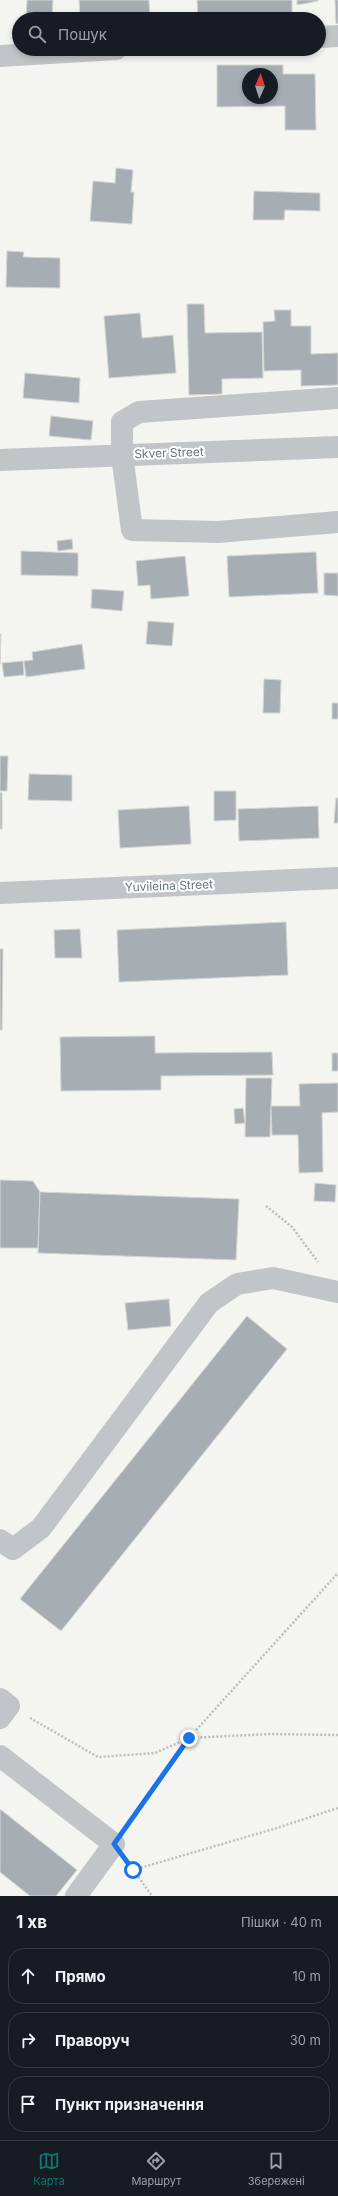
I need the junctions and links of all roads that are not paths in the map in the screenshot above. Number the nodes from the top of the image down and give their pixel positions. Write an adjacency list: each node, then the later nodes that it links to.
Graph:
1 (338, 36): 2 (street)
2 (326, 37)
3 (12, 55): 4 (street)
4 (0, 56)
5 (338, 398): 7 (street)
6 (338, 447): 7 (street, Skver Street)
7 (122, 455): 8 (street, Skver Street); 9 (street)
8 (0, 460)
9 (338, 522)
10 (338, 878): 11 (street, Yuvileina Street)
11 (0, 893)
12 (338, 1292): 13 (street)
13 (0, 1540)
14 (0, 1756): 15 (street)
15 (76, 1896)

